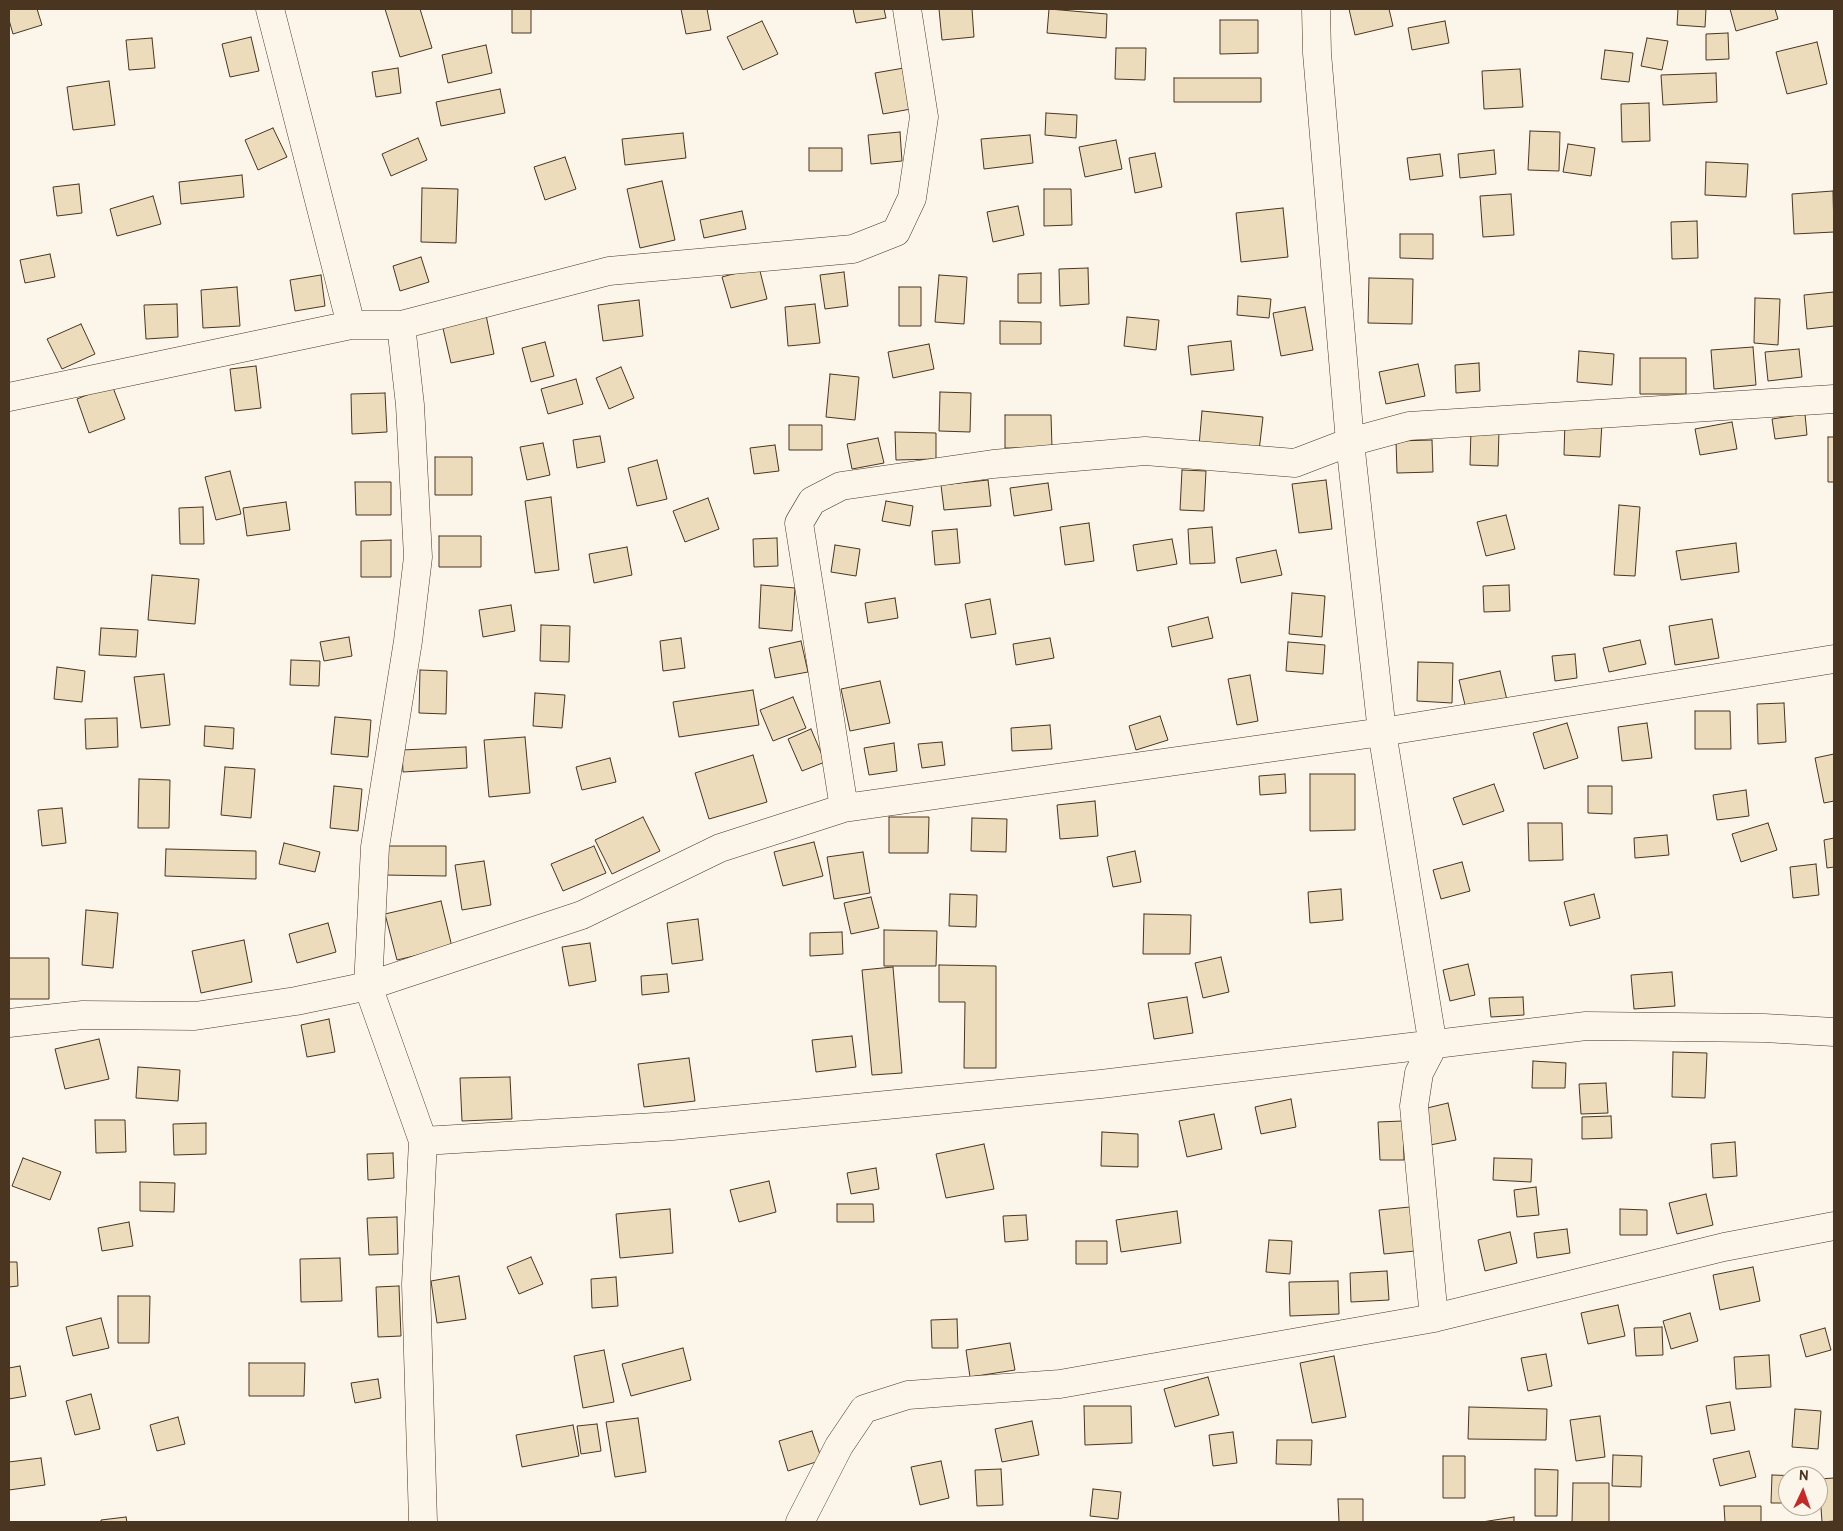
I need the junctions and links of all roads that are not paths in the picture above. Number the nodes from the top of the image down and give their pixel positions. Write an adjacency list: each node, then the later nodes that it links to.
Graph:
1 (270, 9): 4 (street)
2 (907, 9): 5 (street)
3 (1316, 9): 8 (street)
4 (350, 326): 5 (street); 6 (street)
5 (401, 326): 12 (street)
6 (9, 397)
7 (1834, 399): 8 (street)
8 (1350, 442): 10 (street); 11 (street)
9 (1834, 659): 10 (street)
10 (1382, 732): 11 (street); 15 (street)
11 (844, 808): 12 (street)
12 (368, 986): 13 (street); 16 (street)
13 (9, 1023)
14 (1834, 1032): 15 (street)
15 (1433, 1046): 16 (street); 18 (street)
16 (424, 1141): 19 (street)
17 (1834, 1226): 18 (street)
18 (1434, 1318): 20 (street)
19 (423, 1522)
20 (800, 1522)

